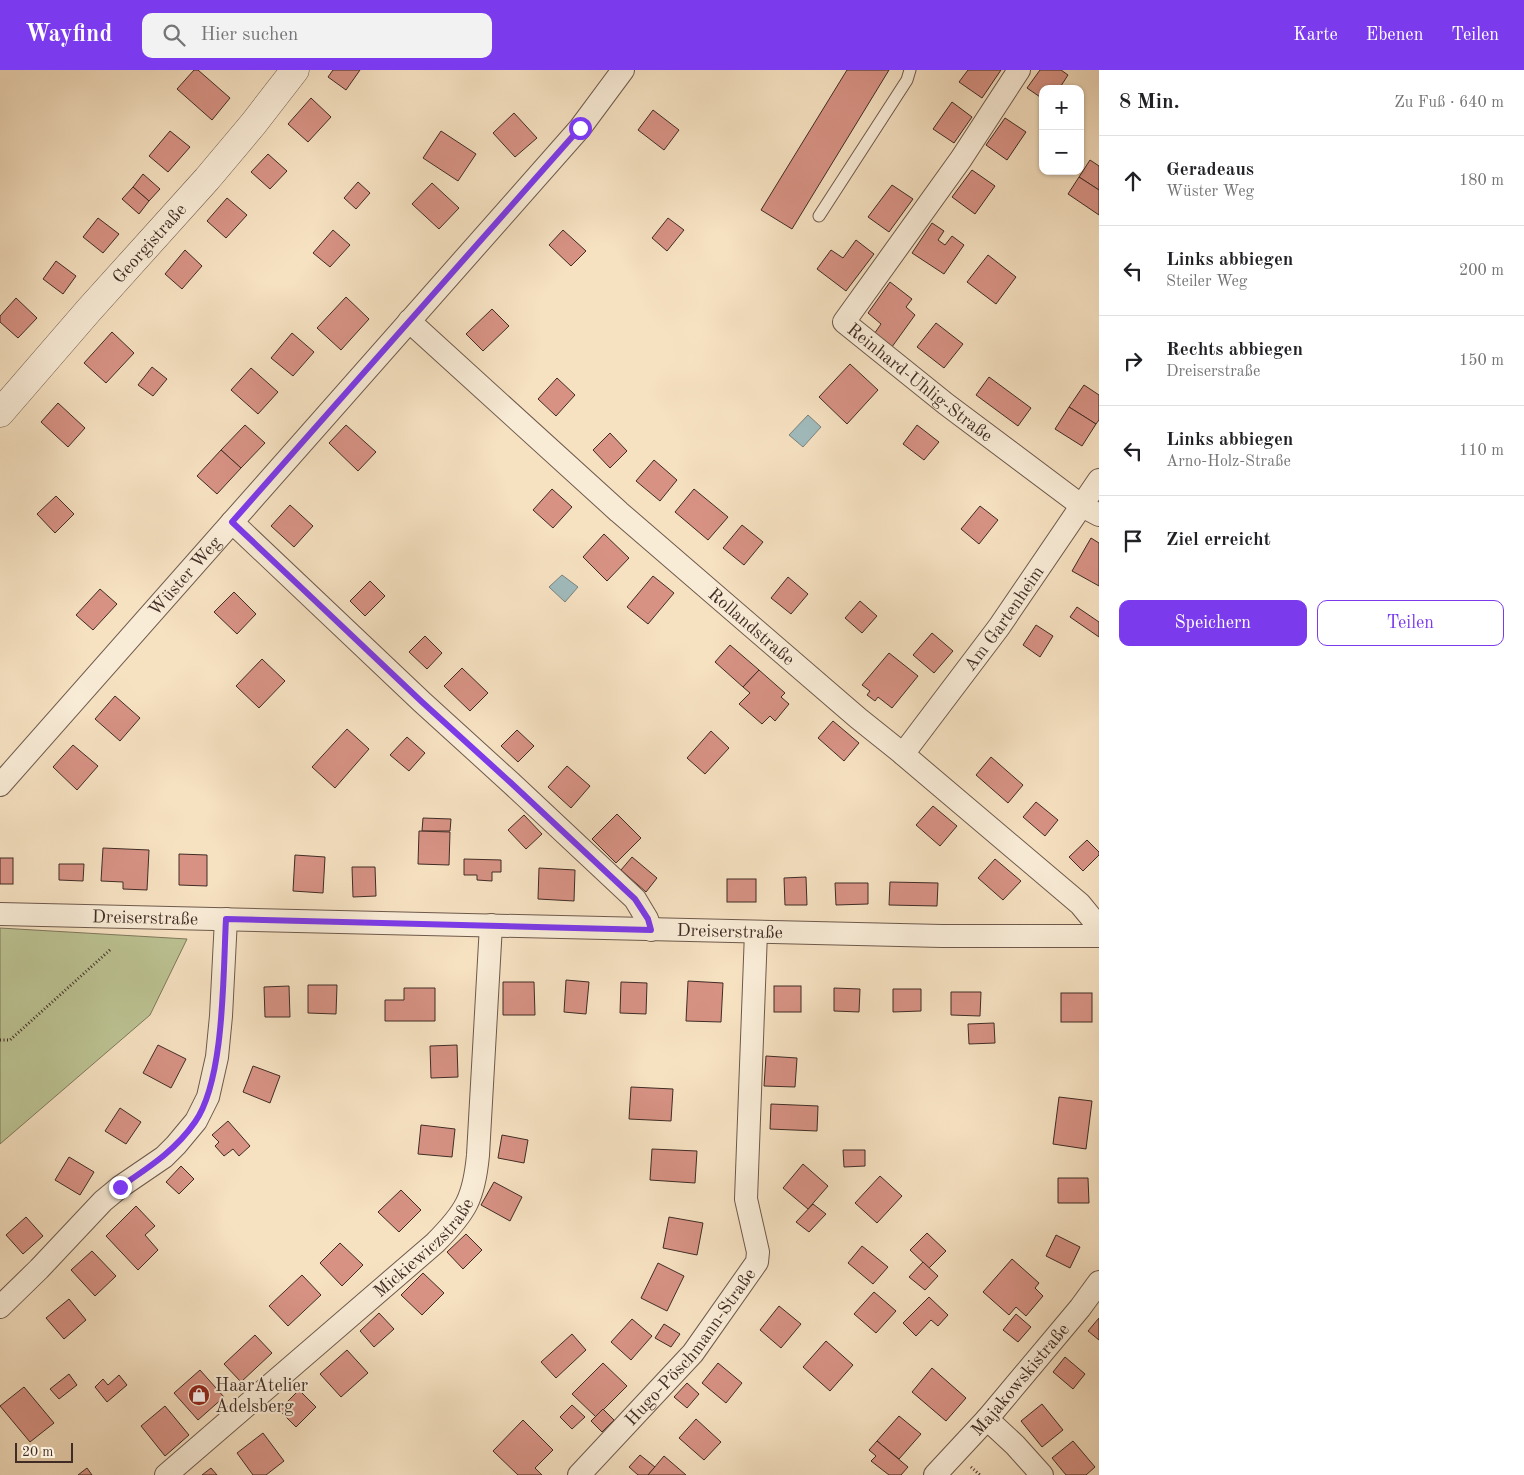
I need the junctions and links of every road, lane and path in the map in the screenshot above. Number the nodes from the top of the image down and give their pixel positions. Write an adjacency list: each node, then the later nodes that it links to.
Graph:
1 (296, 70): 7 (street, Georgistraße)
2 (623, 70): 6 (street, Wüster Weg)
3 (910, 70): 5 (lane)
4 (1019, 70): 9 (street, Reinhard-Uhlig-Straße)
5 (819, 216)
6 (409, 321): 10 (street, Wüster Weg); 11 (street, Rollandstraße)
7 (0, 412)
8 (1099, 480): 9 (street, Am Gartenheim)
9 (1091, 510): 11 (street, Am Gartenheim)
10 (232, 522): 12 (street, Wüster Weg); 17 (street)
11 (903, 754): 16 (street, Rollandstraße)
12 (0, 785)
13 (0, 914): 14 (street, Dreiserstraße)
14 (226, 919): 15 (street, Dreiserstraße); 23 (street)
15 (491, 925): 17 (street, Dreiserstraße); 26 (street, Mickiewiczstraße)
16 (1099, 926)
17 (651, 930): 18 (street, Dreiserstraße)
18 (756, 932): 19 (street, Dreiserstraße); 27 (street, Hugo-Pöschmann-Straße)
19 (1099, 936)
20 (111, 949): 21 (path)
21 (0, 1040)
22 (1099, 1282): 24 (street, Majakowskistraße)
23 (0, 1307)
24 (987, 1419): 25 (street); 28 (street, Majakowskistraße)
25 (1036, 1473)
26 (166, 1475)
27 (579, 1475)
28 (935, 1475)

